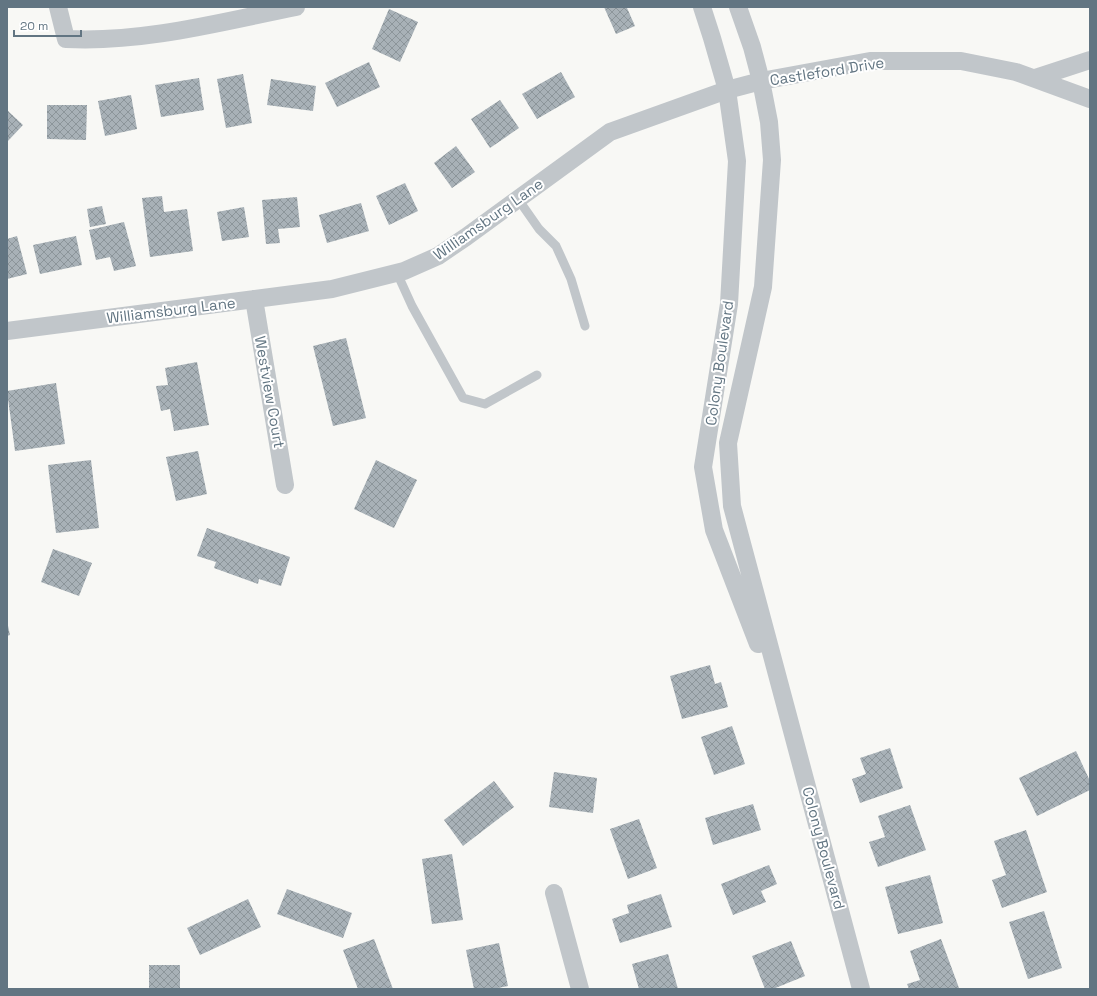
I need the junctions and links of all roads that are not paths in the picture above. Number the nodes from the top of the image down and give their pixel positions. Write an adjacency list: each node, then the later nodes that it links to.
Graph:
1 (58, 7): 2 (street)
2 (296, 7)
3 (702, 7): 8 (street, Colony Boulevard)
4 (738, 7): 7 (street, Colony Boulevard)
5 (1090, 60): 6 (street)
6 (1035, 78): 7 (street, Castleford Drive); 9 (street, Castleford Drive)
7 (761, 81): 8 (street, Williamsburg Lane); 17 (street, Colony Boulevard)
8 (727, 90): 10 (street, Williamsburg Lane); 17 (street, Colony Boulevard)
9 (1090, 98)
10 (518, 199): 11 (street, Williamsburg Lane); 13 (lane)
11 (397, 273): 12 (street, Williamsburg Lane); 15 (lane)
12 (254, 299): 14 (street, Williamsburg Lane); 16 (street, Westview Court)
13 (585, 326)
14 (7, 331)
15 (537, 375)
16 (286, 485)
17 (786, 708): 20 (street, Colony Boulevard)
18 (554, 893): 19 (street)
19 (580, 989)
20 (861, 989)

